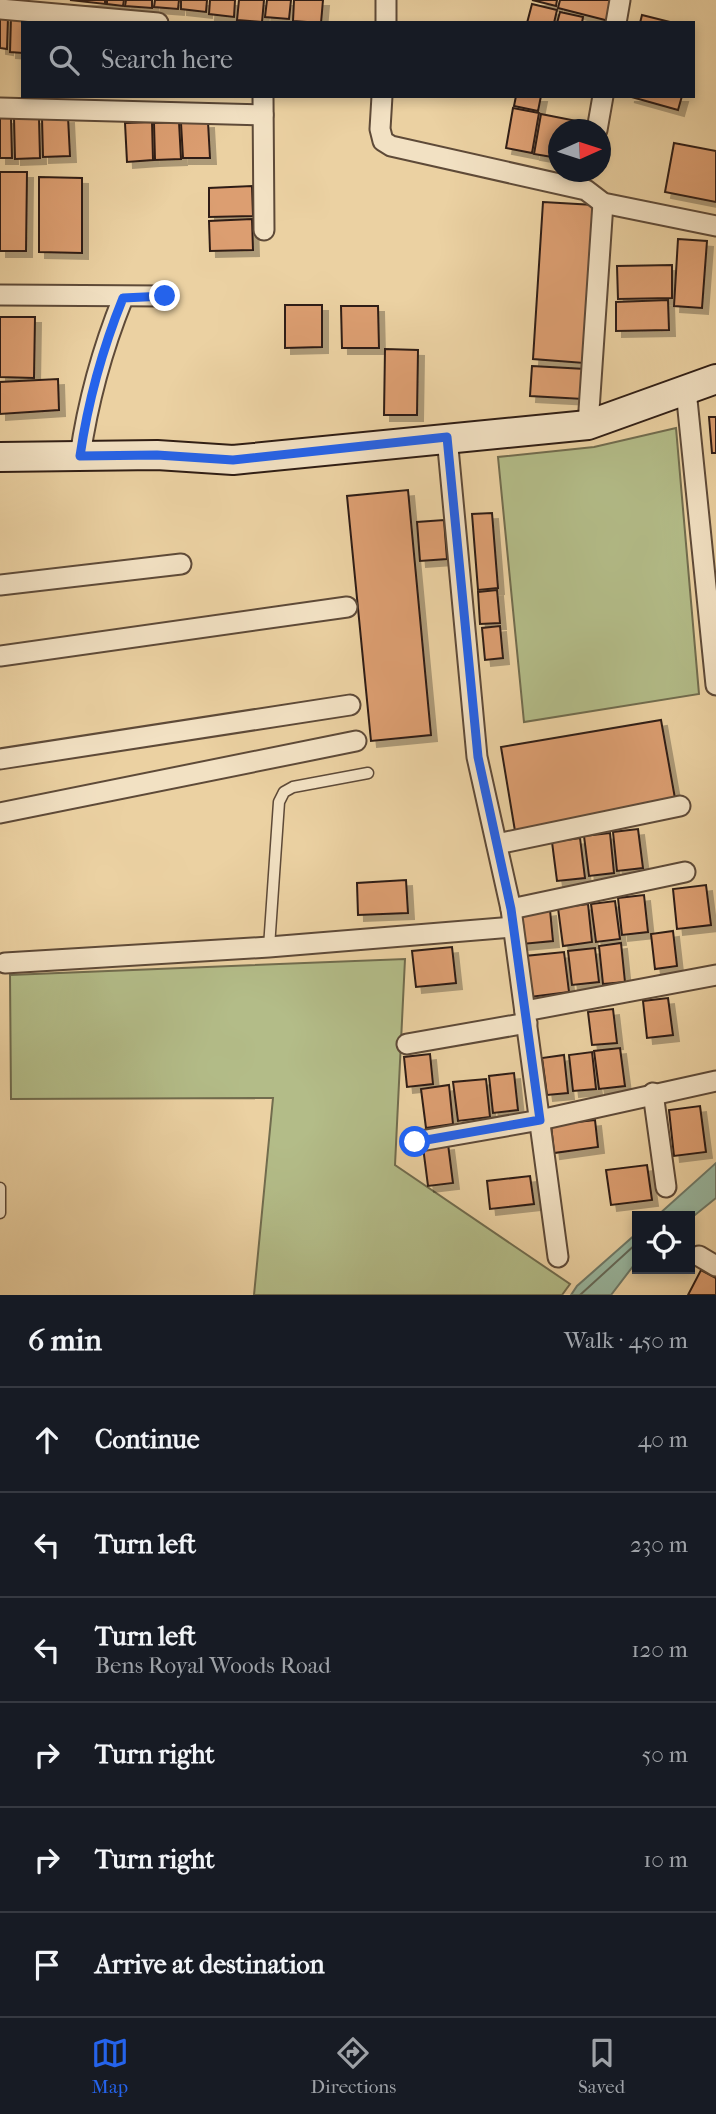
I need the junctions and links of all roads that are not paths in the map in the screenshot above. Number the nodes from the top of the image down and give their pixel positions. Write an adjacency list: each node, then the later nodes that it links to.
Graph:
1 (386, 0): 5 (street)
2 (620, 0): 6 (street)
3 (0, 9): 4 (street)
4 (135, 21)
5 (386, 21)
6 (616, 21)
7 (382, 98): 12 (street)
8 (603, 98): 11 (street)
9 (263, 105): 10 (street); 16 (street)
10 (0, 108)
11 (599, 119)
12 (548, 174)
13 (588, 182): 14 (street)
14 (603, 203): 15 (street); 22 (street)
15 (716, 226)
16 (264, 230)
17 (0, 295): 19 (street)
18 (165, 296): 19 (street)
19 (123, 298): 24 (street)
20 (716, 379): 21 (street)
21 (686, 390): 22 (street); 26 (street)
22 (588, 425): 23 (street)
23 (447, 437): 24 (street); 38 (street)
24 (80, 456): 25 (street)
25 (0, 457)
26 (708, 533): 31 (street)
27 (181, 564): 28 (street)
28 (0, 585)
29 (347, 607): 30 (street)
30 (0, 656)
31 (716, 685)
32 (350, 705): 34 (street)
33 (356, 741): 37 (street)
34 (0, 759)
35 (368, 774): 41 (lane)
36 (680, 806): 38 (street)
37 (0, 813)
38 (497, 844): 40 (street)
39 (685, 872): 40 (street)
40 (512, 918): 41 (street); 44 (street)
41 (269, 947): 42 (street)
42 (5, 963)
43 (716, 975): 44 (street)
44 (526, 1017): 45 (street); 48 (street)
45 (407, 1044)
46 (716, 1081): 47 (street)
47 (653, 1093): 48 (street); 50 (street)
48 (540, 1120): 49 (street); 53 (street)
49 (415, 1142)
50 (666, 1187)
51 (0, 1188): 52 (lane)
52 (0, 1213)
53 (558, 1257)

